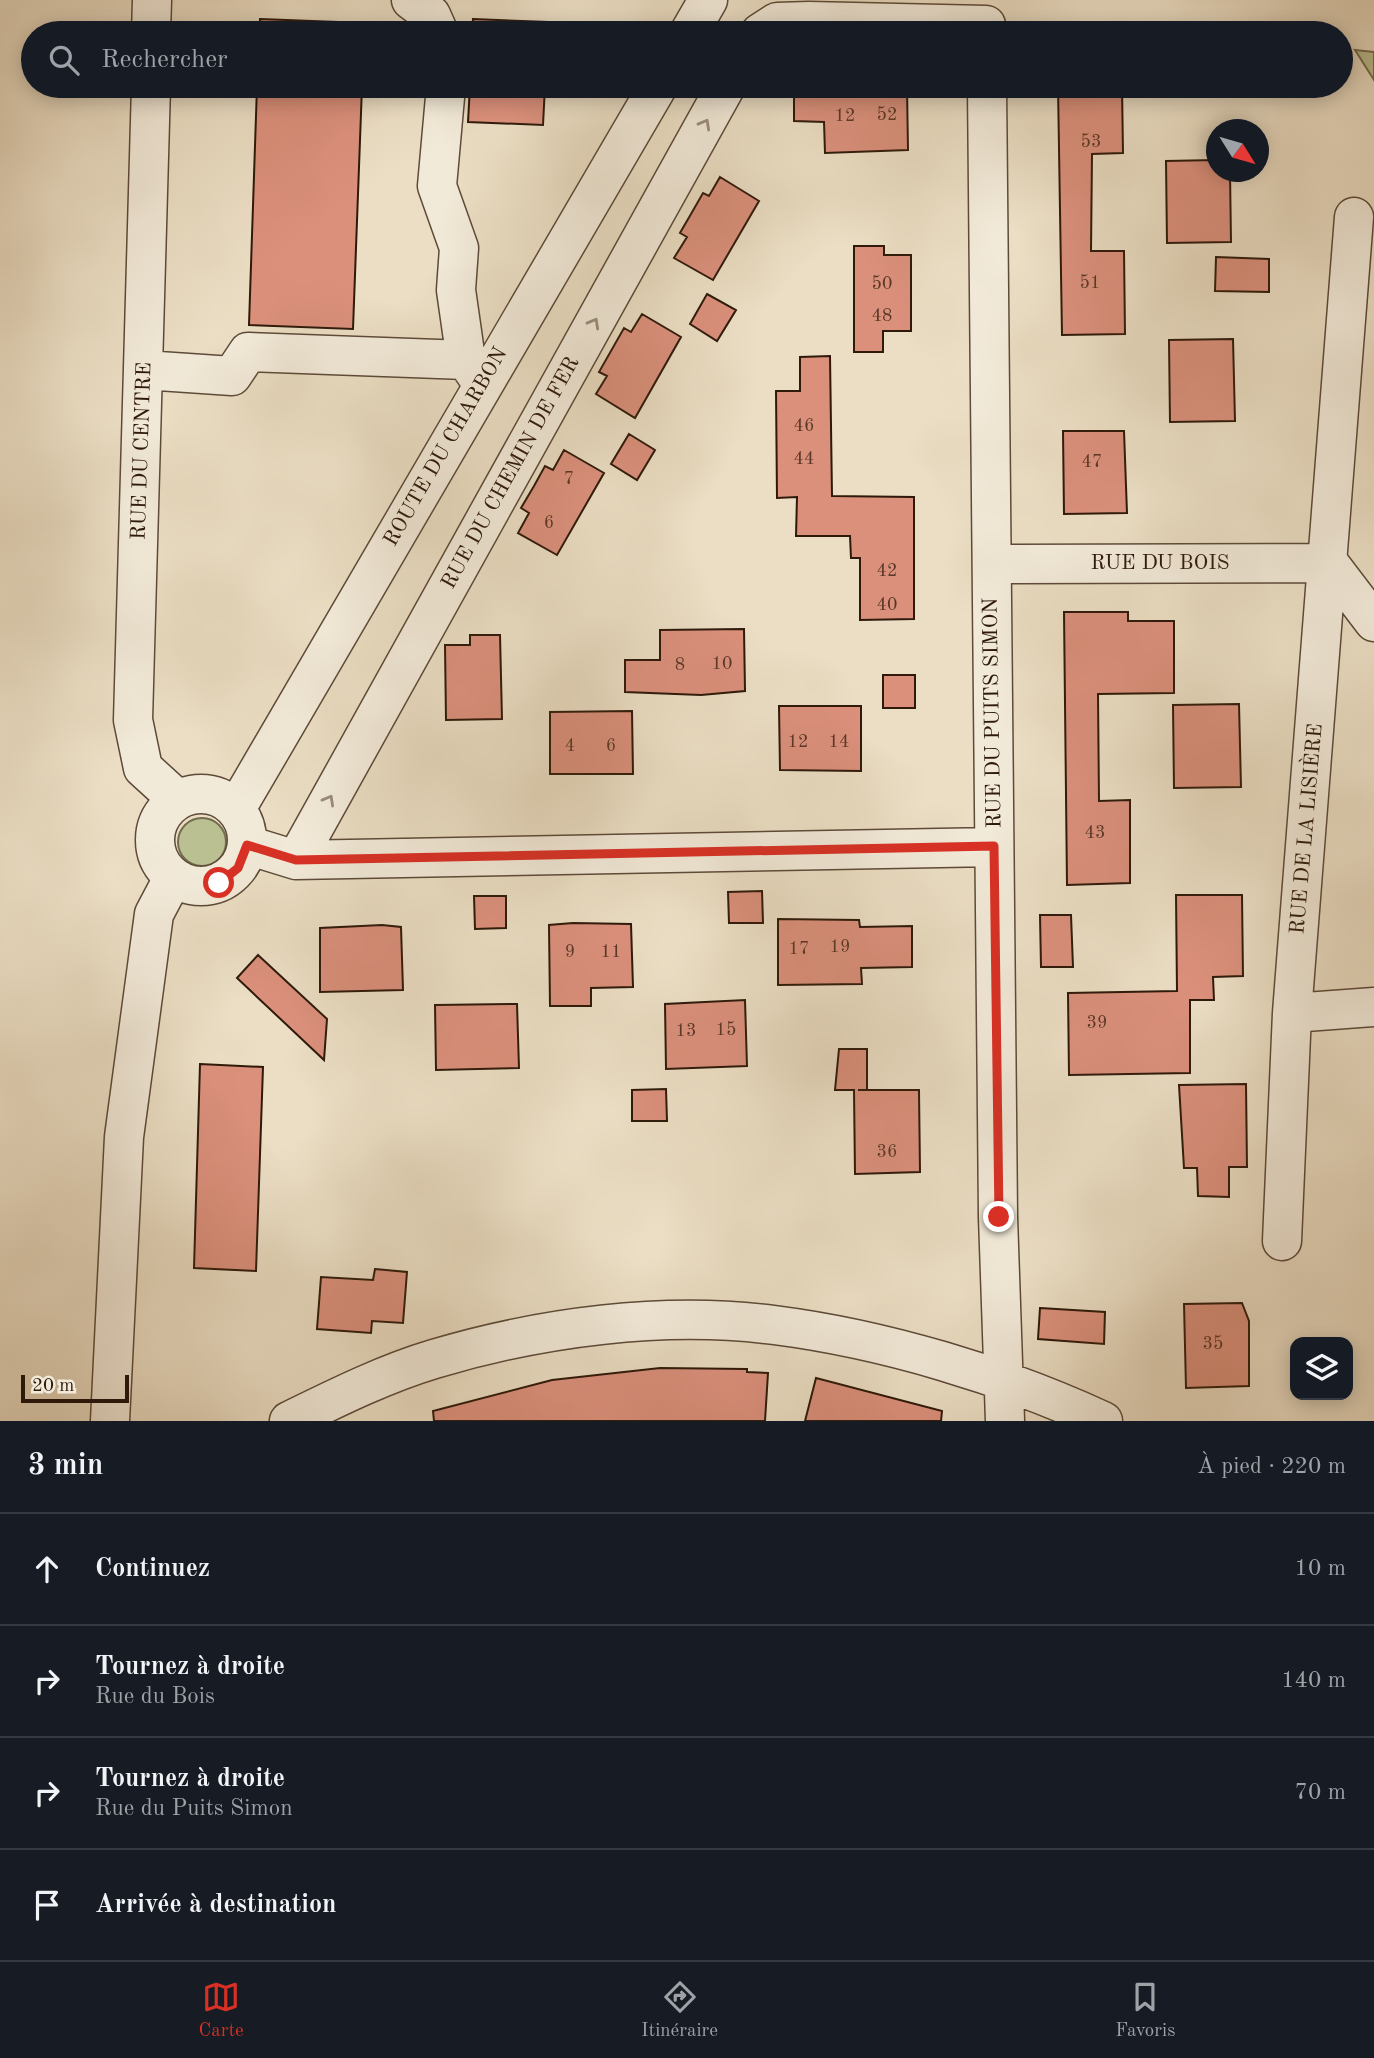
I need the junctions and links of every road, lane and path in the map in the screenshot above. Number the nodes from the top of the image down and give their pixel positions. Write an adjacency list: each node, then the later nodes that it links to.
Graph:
1 (152, 0): 5 (street)
2 (411, 0): 6 (street)
3 (708, 0): 7 (street)
4 (986, 19): 8 (street)
5 (152, 21)
6 (434, 21)
7 (696, 21)
8 (809, 21)
9 (150, 98): 15 (street, RUE DU CENTRE)
10 (445, 98): 16 (street)
11 (650, 98): 16 (street, ROUTE DU CHARBON)
12 (719, 98): 24 (street, RUE DU CHEMIN DE FER, one-way to 12)
13 (987, 98): 18 (street, RUE DU PUITS SIMON)
14 (1354, 216): 17 (street, RUE DE LA LISIÈRE)
15 (144, 370): 16 (street); 20 (street, RUE DU CENTRE)
16 (474, 372): 21 (street, ROUTE DU CHARBON)
17 (1329, 563): 18 (street, RUE DU BOIS); 19 (street); 27 (street, RUE DE LA LISIÈRE)
18 (992, 564): 23 (street, RUE DU PUITS SIMON)
19 (1374, 622)
20 (177, 799): 21 (street); 25 (street)
21 (236, 809): 22 (street)
22 (247, 845): 24 (street); 25 (street)
23 (994, 846): 24 (street); 29 (street, RUE DU PUITS SIMON)
24 (296, 860)
25 (173, 878): 30 (street)
26 (1374, 1007): 27 (street)
27 (1292, 1013): 28 (street, RUE DE LA LISIÈRE)
28 (1282, 1241)
29 (1005, 1382): 31 (street); 32 (street, RUE DU PUITS SIMON); 33 (street)
30 (110, 1421)
31 (289, 1421)
32 (1005, 1421)
33 (1103, 1421)

